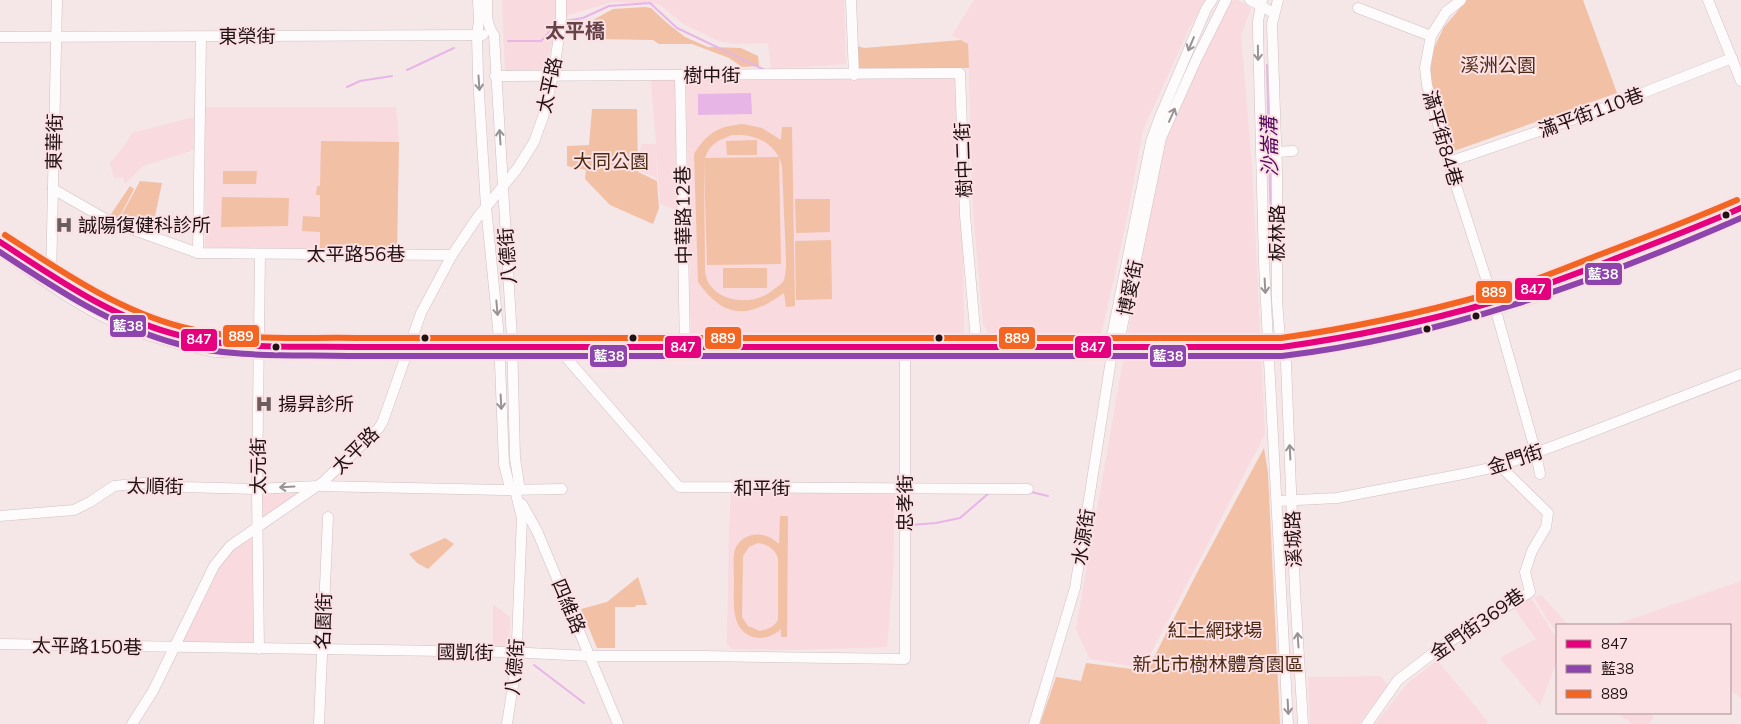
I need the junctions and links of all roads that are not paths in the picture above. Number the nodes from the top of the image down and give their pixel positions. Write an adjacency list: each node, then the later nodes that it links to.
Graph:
1 (57, 0): 20 (street, 東華街)
2 (478, 0): 15 (street)
3 (486, 0): 15 (street)
4 (561, 0): 25 (street, 太平路)
5 (851, 0): 23 (street)
6 (1212, 0): 51 (street, 博愛街, one-way to 51)
7 (1226, 0): 51 (street, 博愛街, one-way to 7)
8 (1250, 0): 12 (street)
9 (1278, 0): 14 (street, 板林路)
10 (1461, 0): 18 (street)
11 (1708, 0): 22 (street)
12 (1261, 2): 14 (street); 52 (street, 板林路, one-way to 52)
13 (1358, 8): 18 (street)
14 (1274, 13): 29 (street, 板林路)
15 (484, 21): 16 (street, 八德街); 17 (street, 八德街)
16 (477, 35): 17 (street, 東榮街); 21 (street, 東榮街); 33 (street, 八德街, one-way to 33)
17 (494, 35): 24 (street, 八德街)
18 (1430, 36): 30 (street, 滿平街84巷)
19 (0, 37): 20 (street, 東榮街)
20 (56, 37): 21 (street, 東榮街); 32 (street, 東華街)
21 (201, 37): 38 (street)
22 (1732, 58): 27 (street); 30 (street, 滿平街110巷)
23 (854, 75): 26 (street, 樹中街); 50 (street, 樹中二街)
24 (495, 76): 25 (street, 樹中街); 31 (street, 八德街, one-way to 24)
25 (552, 76): 26 (street, 樹中街); 31 (street, 太平路)
26 (680, 76): 48 (street, 中華路12巷)
27 (1741, 81)
28 (1293, 151): 29 (street)
29 (1276, 152): 53 (street, 板林路)
30 (1449, 162): 42 (street, 滿平街84巷)
31 (503, 186): 33 (street, 太平路); 46 (street, 八德街)
32 (53, 189): 38 (street, 太平路56巷); 41 (street, 東華街)
33 (486, 207): 40 (street, 太平路); 45 (street, 八德街, one-way to 45)
34 (1741, 208): 42 (street)
35 (1741, 217): 42 (street)
36 (0, 242): 41 (street)
37 (0, 251): 41 (street)
38 (198, 253): 39 (street, 太平路56巷)
39 (260, 254): 40 (street, 太平路56巷); 43 (street, 太元街)
40 (452, 255): 44 (street, 太平路)
41 (51, 279): 43 (street)
42 (1494, 306): 53 (street); 55 (street, 滿平街84巷)
43 (258, 349): 44 (street); 59 (street, 太元街)
44 (407, 350): 45 (street); 58 (street, 太平路)
45 (499, 350): 46 (street); 63 (street, 八德街, one-way to 63)
46 (512, 350): 47 (street); 63 (street, 八德街)
47 (563, 350): 48 (street); 61 (street, 和平街)
48 (685, 350): 49 (street)
49 (905, 350): 50 (street); 61 (street, 忠孝街)
50 (977, 350): 51 (street)
51 (1113, 350): 52 (street); 80 (street, 水源街)
52 (1269, 351): 53 (street); 64 (street, 溪城路)
53 (1283, 351): 65 (street, 溪城路, one-way to 53)
54 (1741, 374): 55 (street, 金門街)
55 (1536, 453): 56 (street, 金門街); 57 (street, 滿平街84巷)
56 (1500, 466): 65 (street, 金門街); 83 (street, 金門街369巷)
57 (1540, 474)
58 (318, 486): 59 (street, 太順街, one-way to 59); 63 (street); 68 (street, 太平路)
59 (257, 488): 66 (street, 太順街); 68 (street, 太元街)
60 (562, 489): 63 (street)
61 (905, 489): 62 (street, 和平街); 75 (street, 忠孝街)
62 (1028, 489)
63 (515, 490): 73 (street, 八德街); 74 (street, 四維路)
64 (1277, 501): 65 (street, 金門街); 81 (street, 溪城路, one-way to 81)
65 (1292, 501): 82 (street, 溪城路, one-way to 65)
66 (0, 516)
67 (328, 517): 72 (street, 名園街)
68 (257, 527): 70 (street, 太平路); 71 (street, 太元街)
69 (0, 644): 70 (street, 太平路150巷)
70 (174, 647): 71 (street, 國凱街); 76 (street, 太平路)
71 (259, 649): 72 (street, 國凱街)
72 (322, 650): 73 (street, 國凱街); 77 (street, 名園街)
73 (517, 652): 74 (street, 國凱街); 78 (street, 八德街)
74 (590, 656): 75 (street, 國凱街); 79 (street, 四維路)
75 (905, 659)
76 (132, 724)
77 (319, 724)
78 (507, 724)
79 (618, 724)
80 (1034, 724)
81 (1288, 724)
82 (1303, 724)
83 (1367, 724)

